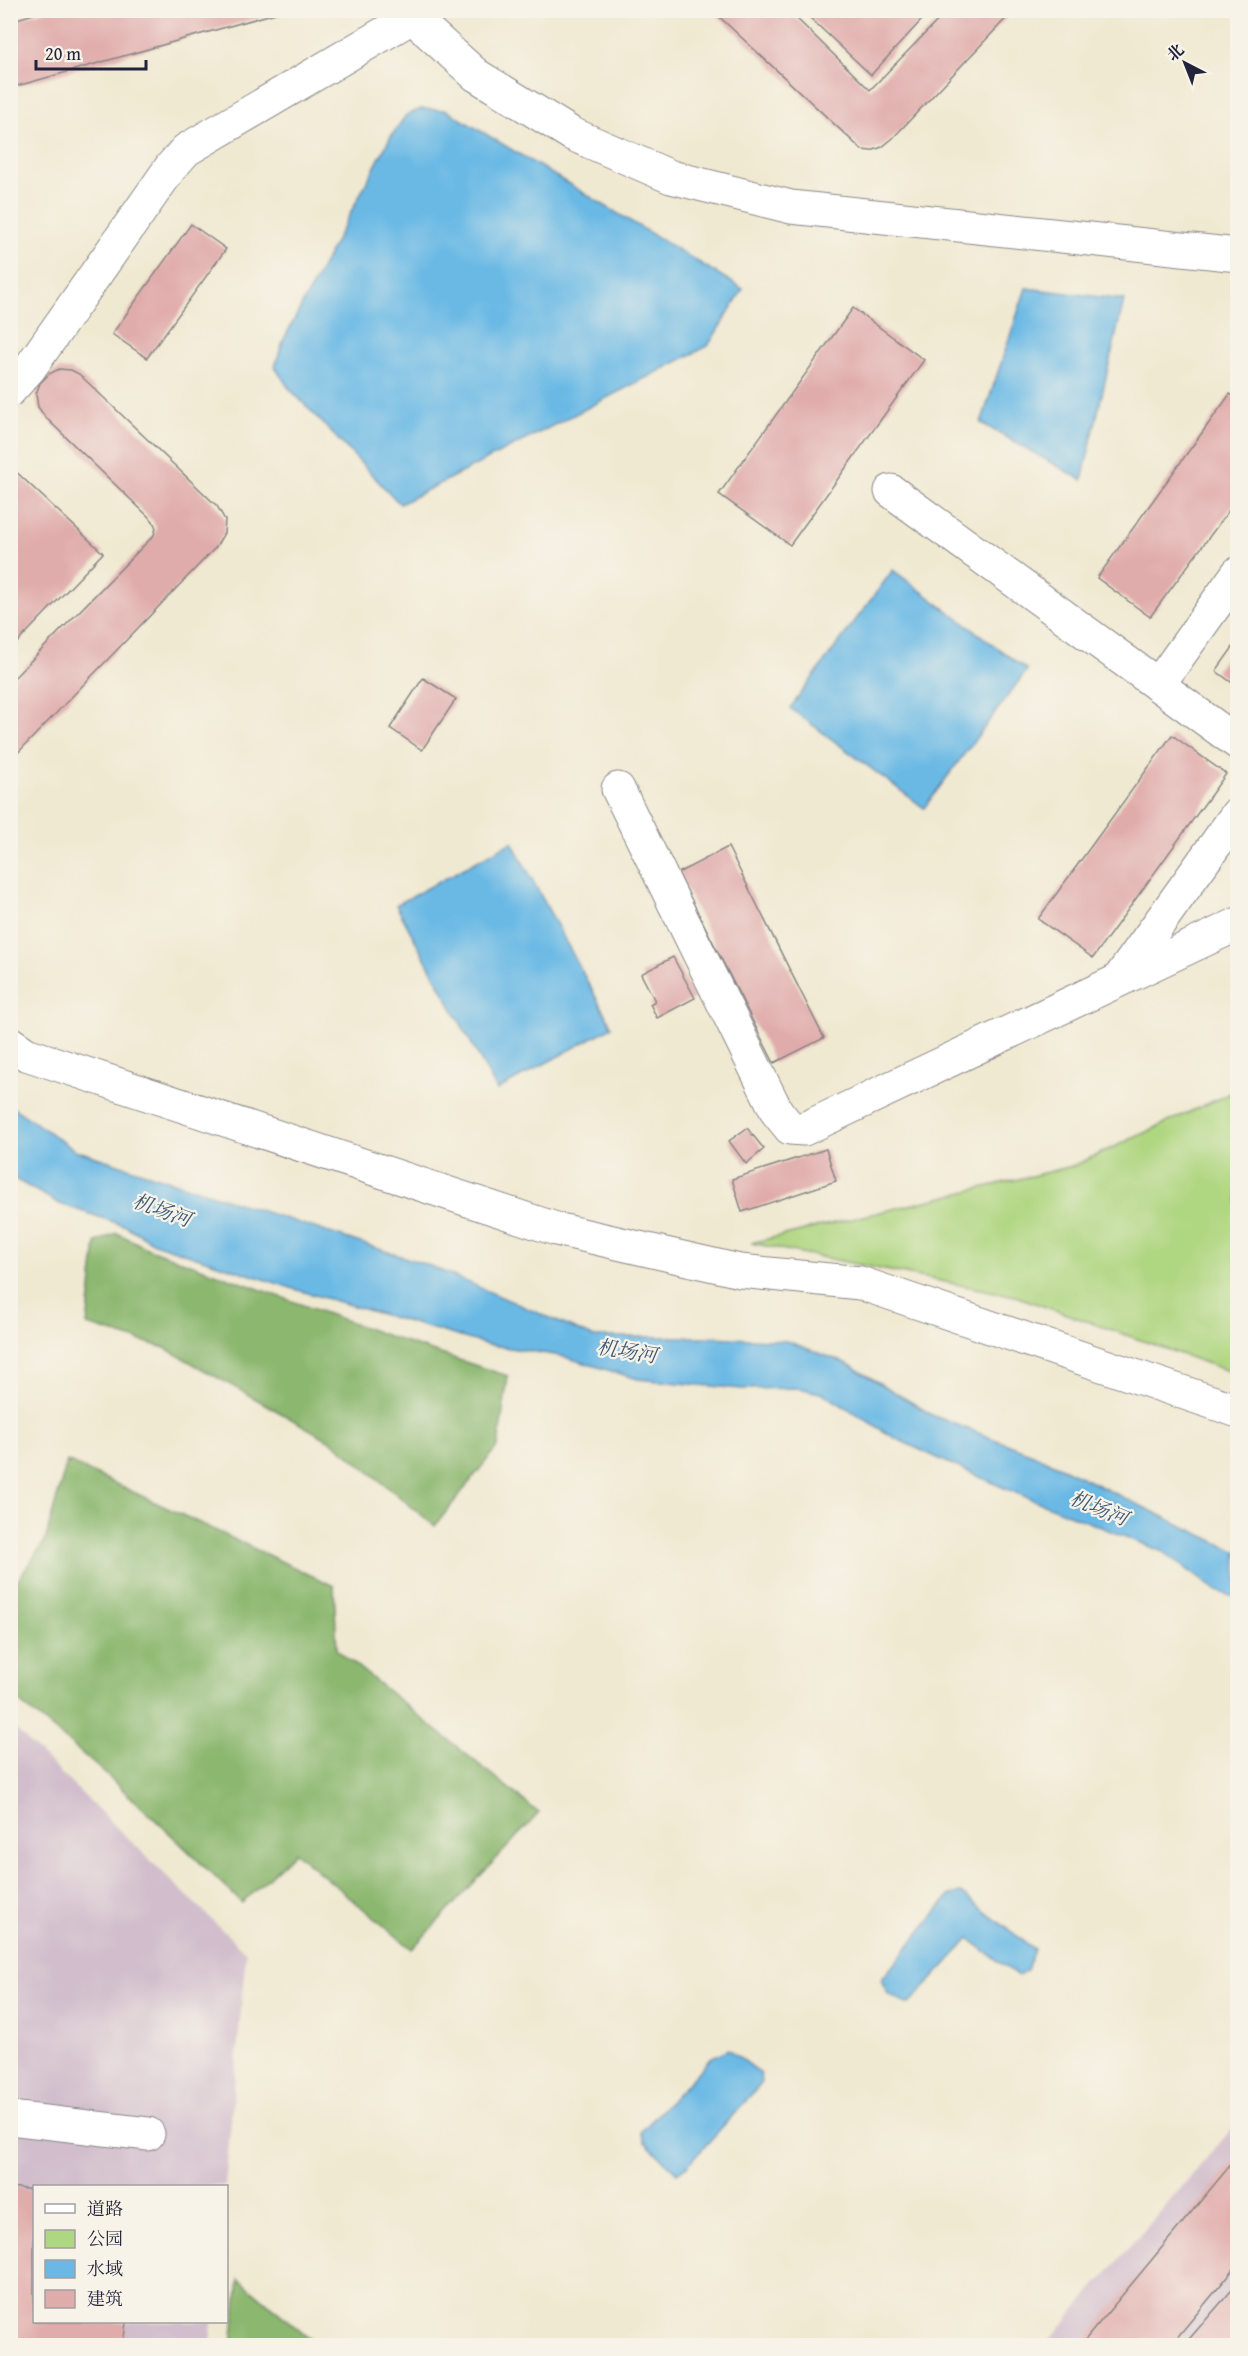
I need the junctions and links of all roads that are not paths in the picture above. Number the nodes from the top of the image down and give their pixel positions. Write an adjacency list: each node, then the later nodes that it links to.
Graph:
1 (420, 12): 2 (street); 3 (street)
2 (1238, 255)
3 (10, 390)
4 (891, 490): 6 (street)
5 (1238, 573): 6 (street)
6 (1158, 685): 7 (street)
7 (1238, 743)
8 (618, 789): 11 (street)
9 (1238, 813): 11 (street)
10 (1238, 924): 11 (street)
11 (1118, 980)
12 (10, 1043): 13 (street)
13 (1238, 1411)
14 (10, 2118): 15 (street)
15 (148, 2134)

